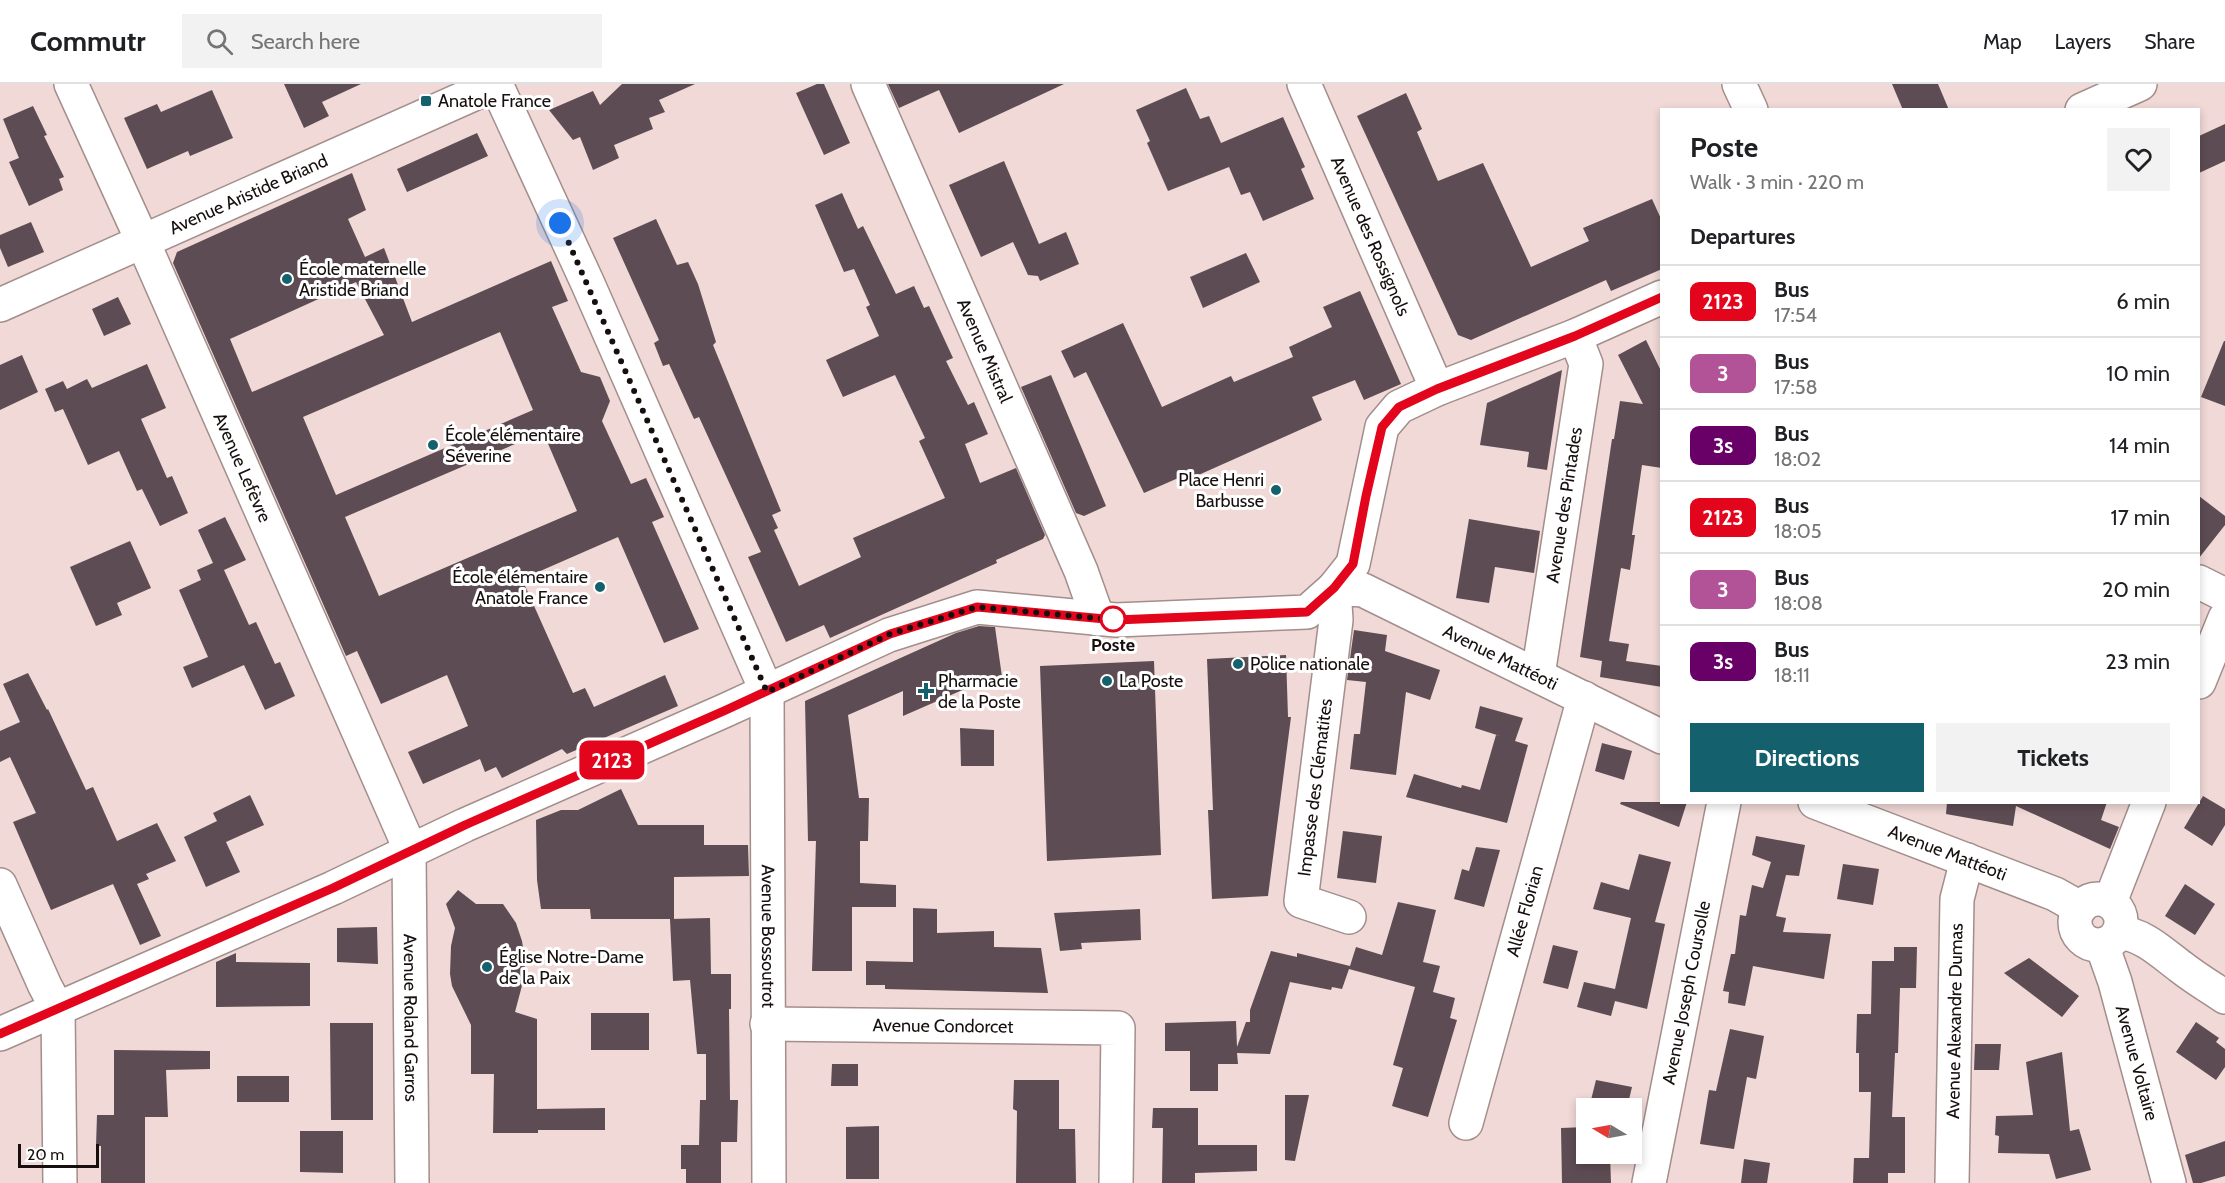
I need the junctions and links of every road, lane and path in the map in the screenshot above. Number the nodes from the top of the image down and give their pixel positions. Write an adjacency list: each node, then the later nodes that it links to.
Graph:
1 (71, 84): 9 (street, Avenue Lefèvre)
2 (496, 84): 9 (street, Avenue Aristide Briand); 21 (street)
3 (868, 84): 18 (street, Avenue Mistral)
4 (1304, 84): 13 (street, Avenue des Rossignols)
5 (1739, 84): 7 (street)
6 (2140, 84): 8 (street)
7 (1750, 108)
8 (2086, 108)
9 (143, 242): 11 (street, Avenue Aristide Briand); 27 (street, Avenue Lefèvre)
10 (1660, 298): 12 (street)
11 (0, 305)
12 (1575, 336): 13 (street); 19 (street, Avenue des Pintades)
13 (1437, 389): 15 (street)
14 (2200, 582): 16 (street)
15 (1334, 588): 18 (street); 19 (street, Avenue Mattéoti); 30 (street, Impasse des Clématites)
16 (2225, 595)
17 (2225, 618): 20 (street)
18 (1098, 619): 21 (street)
19 (1538, 675): 22 (street, Avenue Mattéoti)
20 (2200, 680)
21 (767, 692): 27 (street); 34 (street, Avenue Bossoutrot)
22 (1584, 698): 23 (street, Avenue Mattéoti); 36 (street, Allée Florian)
23 (1660, 736)
24 (1724, 804): 41 (street, Avenue Joseph Coursolle)
25 (1820, 804): 28 (street, Avenue Mattéoti)
26 (2148, 804): 31 (street)
27 (409, 852): 33 (street); 38 (street, Avenue Roland Garros)
28 (1967, 860): 31 (street, Avenue Mattéoti); 42 (street, Avenue Alexandre Dumas)
29 (0, 885): 33 (street)
30 (1349, 917)
31 (2103, 921): 32 (street, Avenue Mattéoti); 43 (street, Avenue Voltaire)
32 (2225, 997)
33 (58, 1010): 35 (street); 37 (street)
34 (767, 1024): 39 (street, Avenue Bossoutrot); 40 (street, Avenue Condorcet)
35 (0, 1034)
36 (1466, 1123)
37 (60, 1183)
38 (412, 1183)
39 (769, 1183)
40 (1116, 1183)
41 (1649, 1183)
42 (1952, 1183)
43 (2169, 1183)

